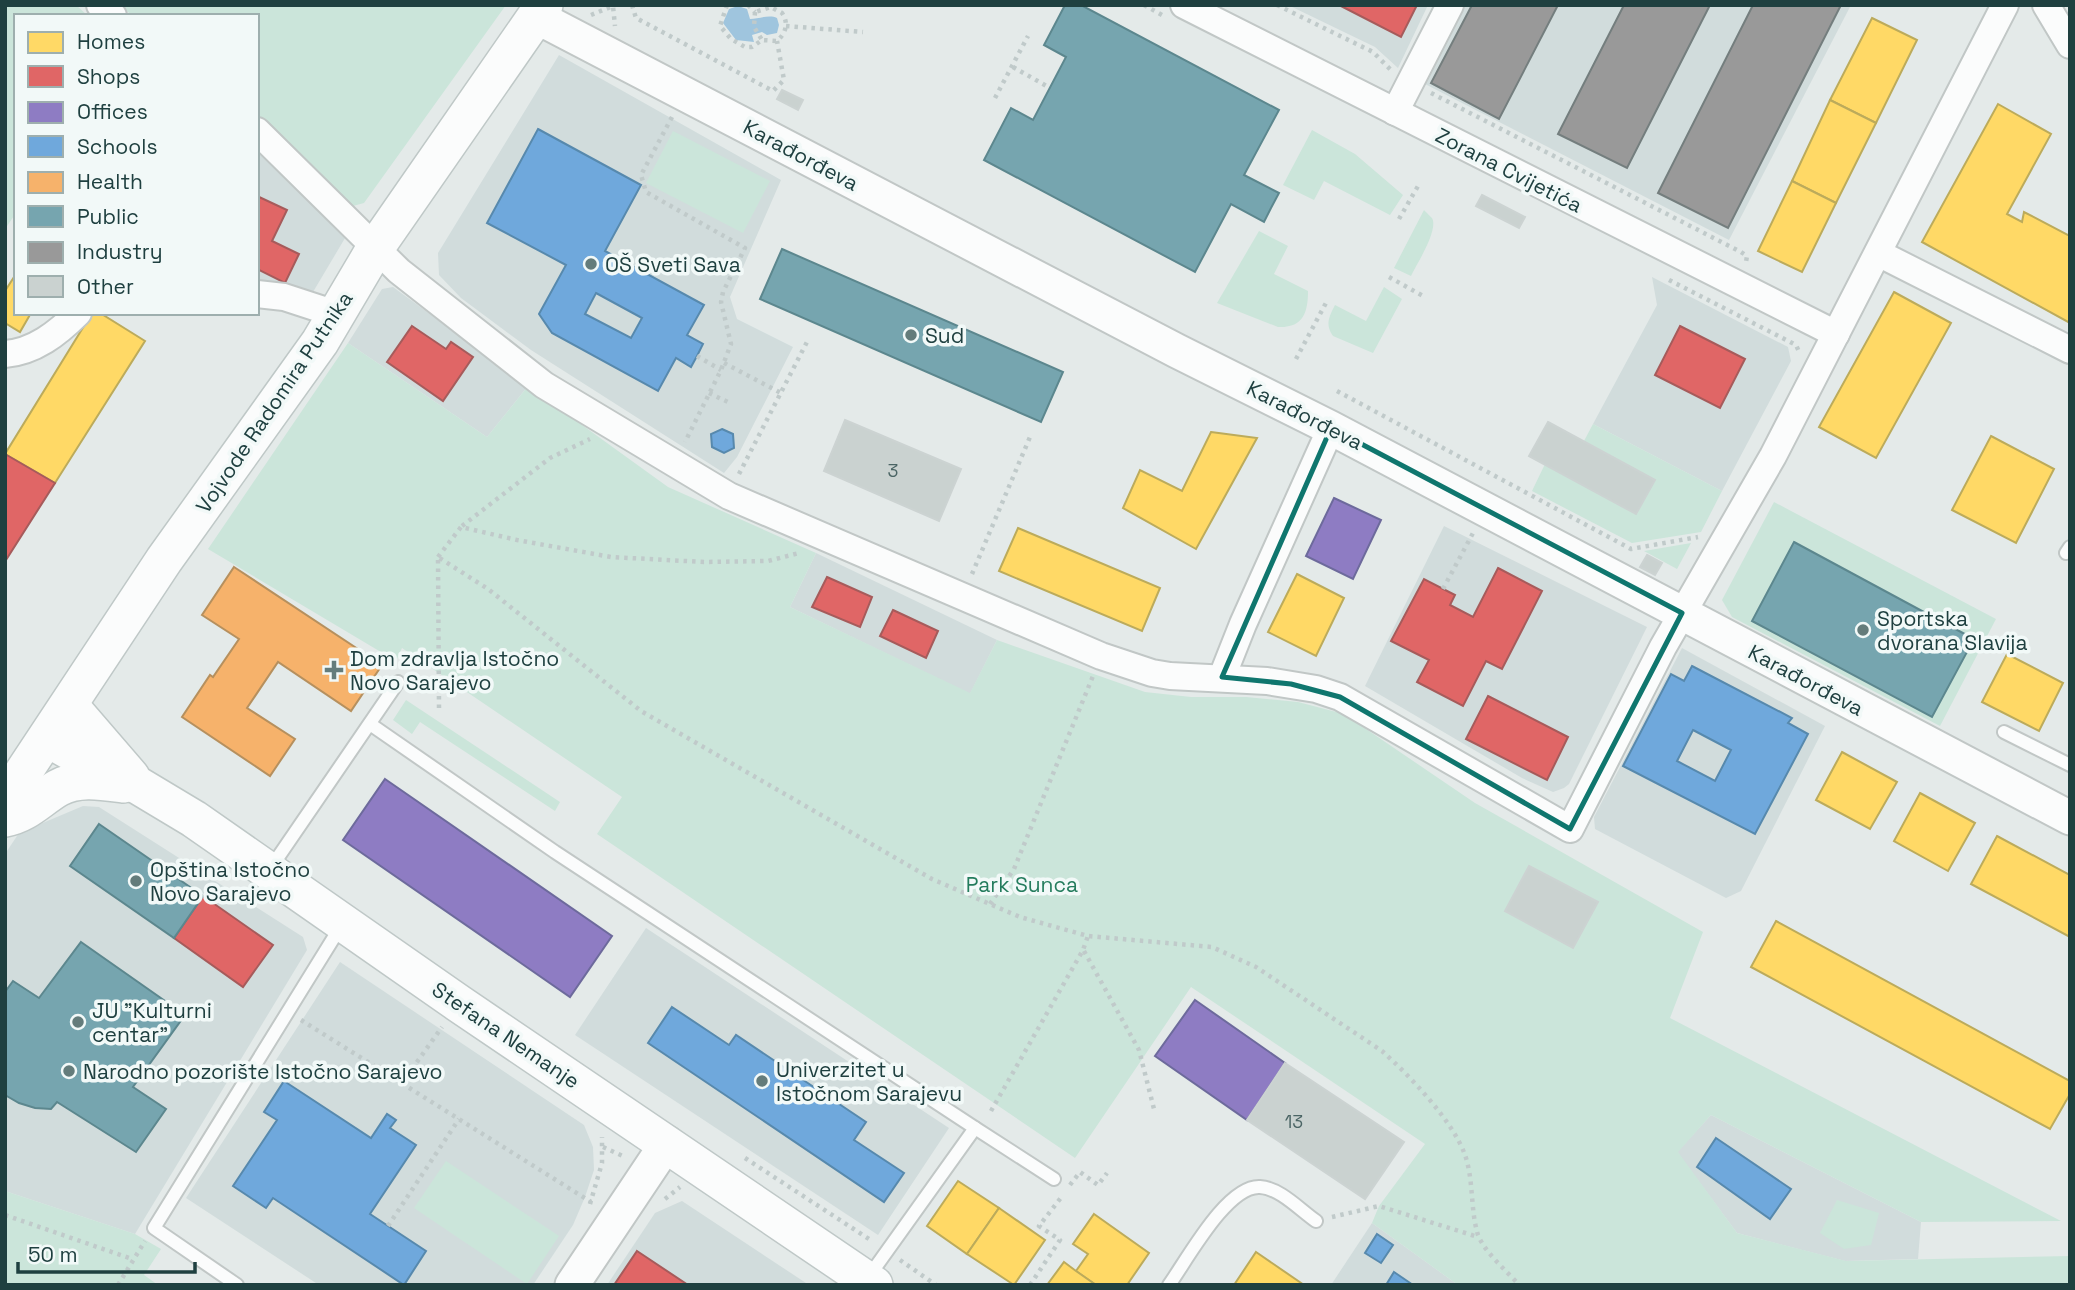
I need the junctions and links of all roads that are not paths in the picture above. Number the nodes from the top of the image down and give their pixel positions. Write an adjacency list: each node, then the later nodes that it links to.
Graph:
1 (1450, 5): 7 (street)
2 (2005, 5): 10 (street)
3 (2046, 5): 6 (street)
4 (540, 11): 9 (main road, Vojvode Radomira Putnika); 17 (street, Karađorđeva)
5 (1176, 12): 7 (street, Zorana Cvijetića)
6 (2070, 45)
7 (1395, 112): 14 (street, Zorana Cvijetića)
8 (259, 133): 9 (street)
9 (376, 247): 12 (main road, Vojvode Radomira Putnika); 19 (street)
10 (1878, 253): 14 (street); 15 (street)
11 (259, 294): 12 (street)
12 (336, 314): 21 (main road, Vojvode Radomira Putnika)
13 (75, 315): 16 (street)
14 (1836, 334): 18 (street)
15 (2070, 350)
16 (5, 354)
17 (1331, 428): 18 (street, Karađorđeva); 19 (street)
18 (1682, 613): 19 (street); 29 (street, Karađorđeva)
19 (1222, 677)
20 (398, 682): 22 (lane)
21 (69, 705): 24 (main road, Vojvode Radomira Putnika); 26 (main road, Stefana Nemanje)
22 (370, 724): 30 (lane); 32 (lane)
23 (2004, 732): 25 (lane)
24 (47, 738): 26 (main road, Stefana Nemanje); 27 (main road, Vojvode Radomira Putnika)
25 (2070, 765)
26 (139, 786): 28 (main road); 30 (main road, Stefana Nemanje)
27 (5, 800)
28 (5, 818)
29 (2070, 818)
30 (270, 870): 31 (main road, Stefana Nemanje)
31 (344, 923): 33 (main road, Stefana Nemanje); 37 (lane)
32 (975, 1128): 34 (lane); 36 (lane)
33 (667, 1143): 36 (main road, Stefana Nemanje); 38 (street)
34 (1054, 1179)
35 (1316, 1221): 39 (lane)
36 (868, 1283)
37 (237, 1285)
38 (572, 1285)
39 (1170, 1285)

